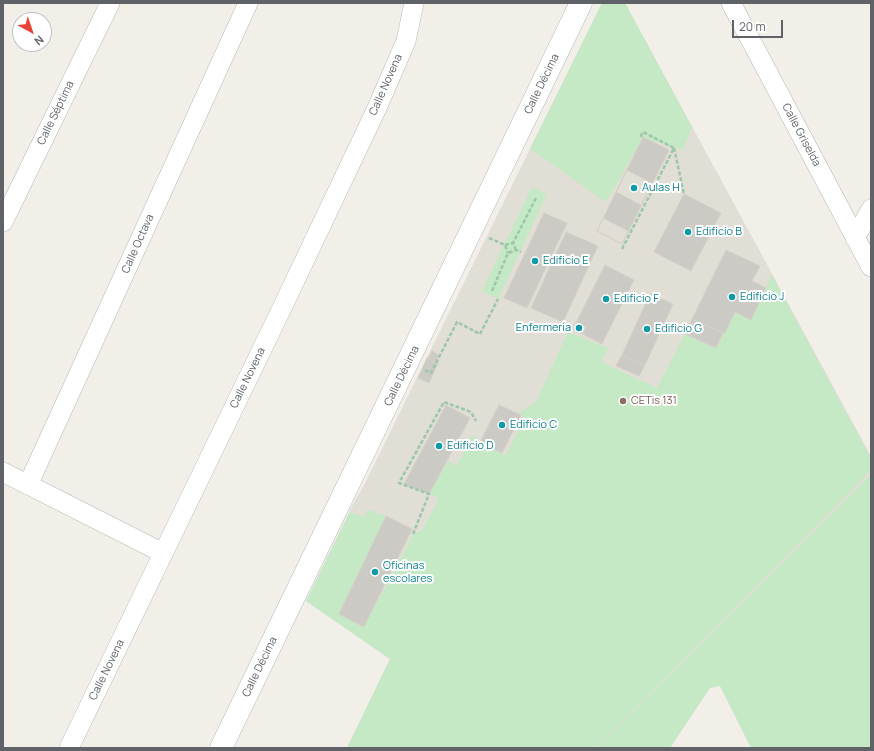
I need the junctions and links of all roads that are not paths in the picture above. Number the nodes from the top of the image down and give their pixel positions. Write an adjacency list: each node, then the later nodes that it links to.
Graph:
1 (110, 3): 7 (street, Calle Séptima)
2 (248, 3): 11 (street, Calle Octava)
3 (414, 3): 12 (street, Calle Novena)
4 (581, 3): 14 (street, Calle Décima)
5 (731, 3): 8 (street, Calle Griselda)
6 (871, 209): 8 (street)
7 (3, 222)
8 (855, 238): 9 (street, Calle Griselda)
9 (871, 267)
10 (3, 472): 11 (street)
11 (28, 485): 12 (street)
12 (163, 553): 13 (street, Calle Novena)
13 (69, 748)
14 (221, 748)

